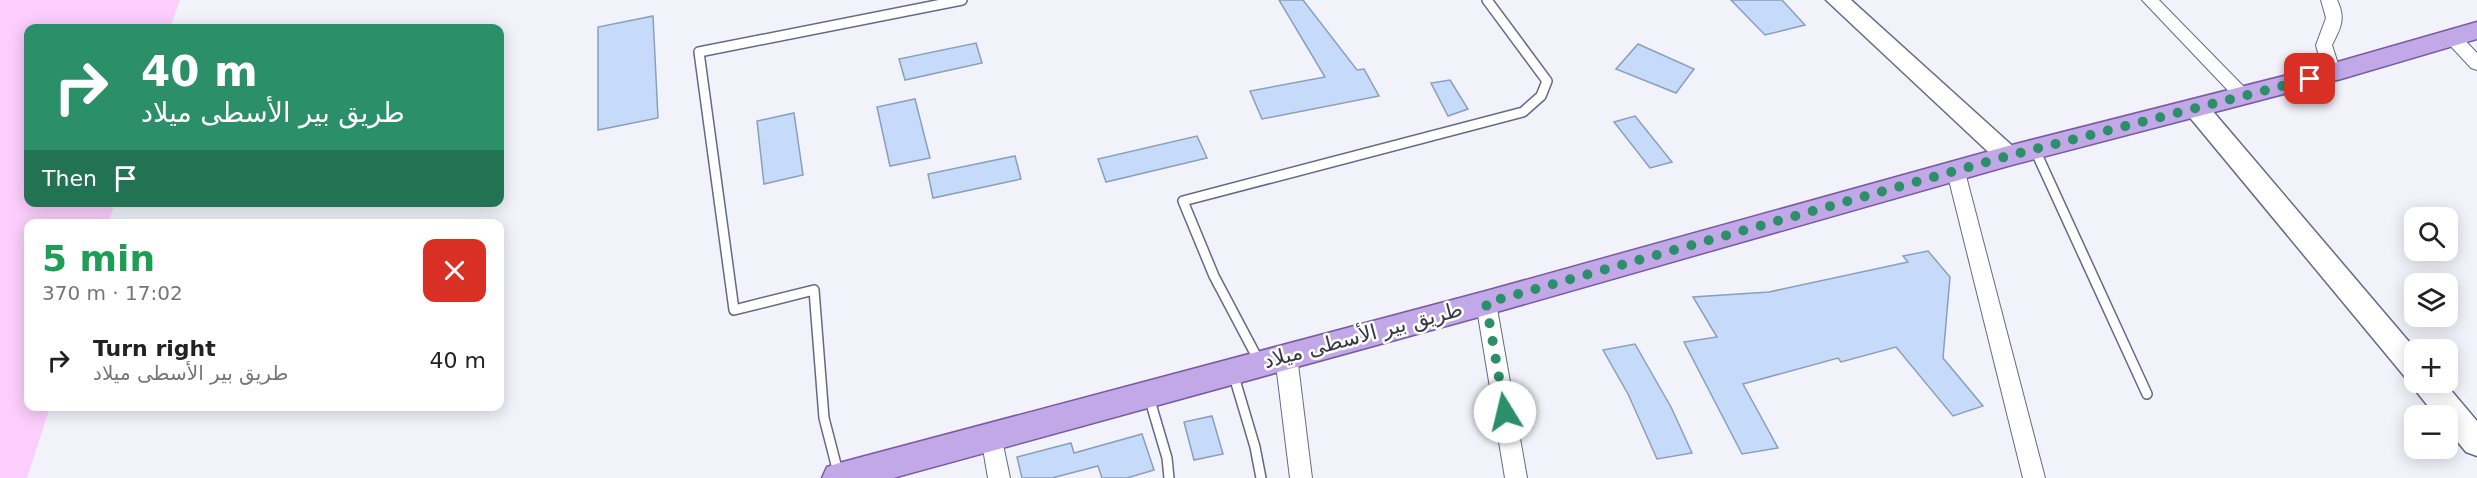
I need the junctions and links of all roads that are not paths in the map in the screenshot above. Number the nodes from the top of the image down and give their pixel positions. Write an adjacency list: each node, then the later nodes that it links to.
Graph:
1 (962, 0): 22 (lane)
2 (1487, 0): 15 (lane)
3 (1837, 0): 11 (street)
4 (2150, 0): 9 (street)
5 (2329, 0): 8 (street)
6 (2464, 33): 7 (street); 8 (main road, طريق بير الأسطى ميلاد)
7 (2477, 64)
8 (2332, 73): 9 (main road, طريق بير الأسطى ميلاد)
9 (2243, 96): 10 (main road, طريق بير الأسطى ميلاد)
10 (2196, 108): 11 (main road, طريق بير الأسطى ميلاد); 14 (street)
11 (2022, 153): 12 (main road, طريق بير الأسطى ميلاد); 18 (lane)
12 (1956, 172): 13 (main road, طريق بير الأسطى ميلاد); 28 (street)
13 (1486, 303): 15 (main road, طريق بير الأسطى ميلاد); 27 (street)
14 (2404, 356)
15 (1273, 359): 16 (main road, طريق بير الأسطى ميلاد); 26 (street)
16 (1232, 371): 19 (main road, طريق بير الأسطى ميلاد); 25 (lane)
17 (2435, 393): 21 (street)
18 (2146, 394)
19 (1148, 395): 20 (main road, طريق بير الأسطى ميلاد); 24 (lane)
20 (992, 437): 22 (main road, طريق بير الأسطى ميلاد); 23 (street)
21 (2477, 443)
22 (839, 478)
23 (999, 478)
24 (1169, 478)
25 (1261, 478)
26 (1301, 478)
27 (1516, 478)
28 (2034, 478)

